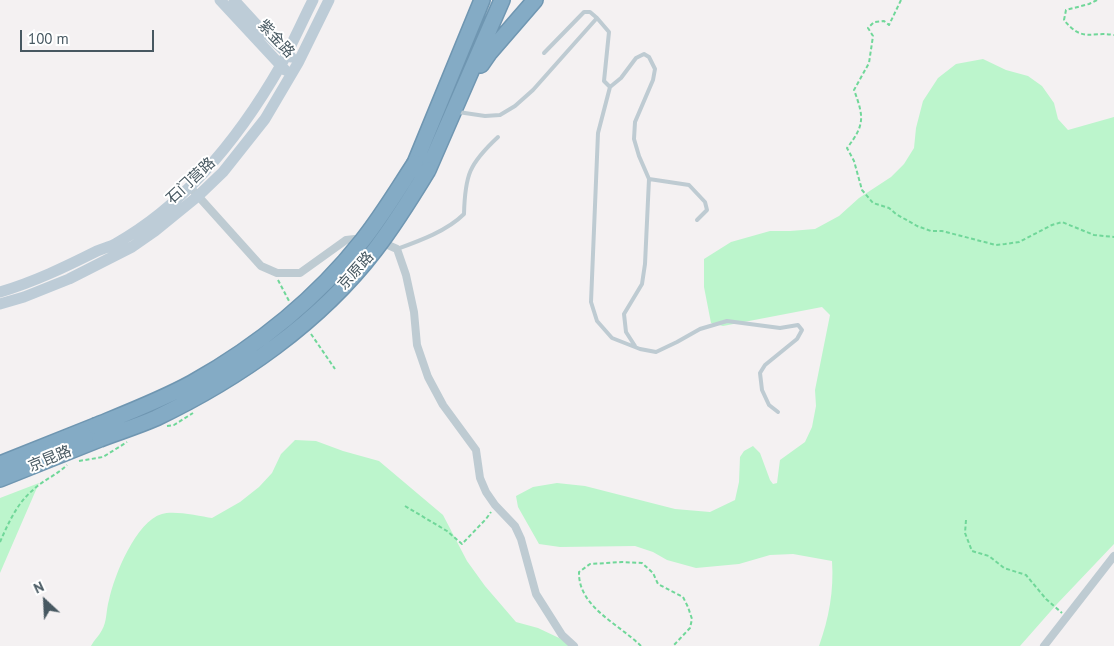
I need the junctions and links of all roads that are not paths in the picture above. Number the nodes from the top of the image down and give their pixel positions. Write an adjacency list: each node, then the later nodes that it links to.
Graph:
1 (220, 0): 12 (main road, 紫金路)
2 (234, 0): 9 (main road, 紫金路)
3 (313, 0): 9 (main road, 石门营路)
4 (329, 0): 11 (main road, 石门营路)
5 (482, 0): 27 (highway, 京原路, bridge)
6 (502, 0): 15 (highway, 京原路)
7 (535, 0): 15 (highway)
8 (597, 18): 10 (lane); 14 (lane); 16 (lane)
9 (287, 53): 11 (main road, 紫金路); 12 (main road, 石门营路)
10 (544, 53)
11 (298, 63): 13 (main road, 石门营路)
12 (280, 65): 13 (main road, 紫金路); 19 (main road, 石门营路)
13 (290, 76): 20 (main road, 石门营路)
14 (610, 87): 18 (lane); 25 (lane)
15 (463, 91): 16 (highway, 京原路)
16 (454, 111): 27 (highway, 京原路, bridge)
17 (498, 136): 22 (lane)
18 (649, 179): 21 (lane); 25 (lane)
19 (190, 187): 20 (street); 23 (main road, 石门营路)
20 (198, 196): 22 (street); 24 (main road, 石门营路)
21 (697, 220)
22 (397, 250): 31 (street)
23 (0, 292)
24 (0, 304)
25 (636, 348): 26 (lane)
26 (778, 412)
27 (97, 433): 28 (highway, 京昆路); 29 (highway, 京昆路)
28 (0, 464)
29 (0, 479)
30 (1114, 556): 32 (street)
31 (574, 646)
32 (1044, 646)

